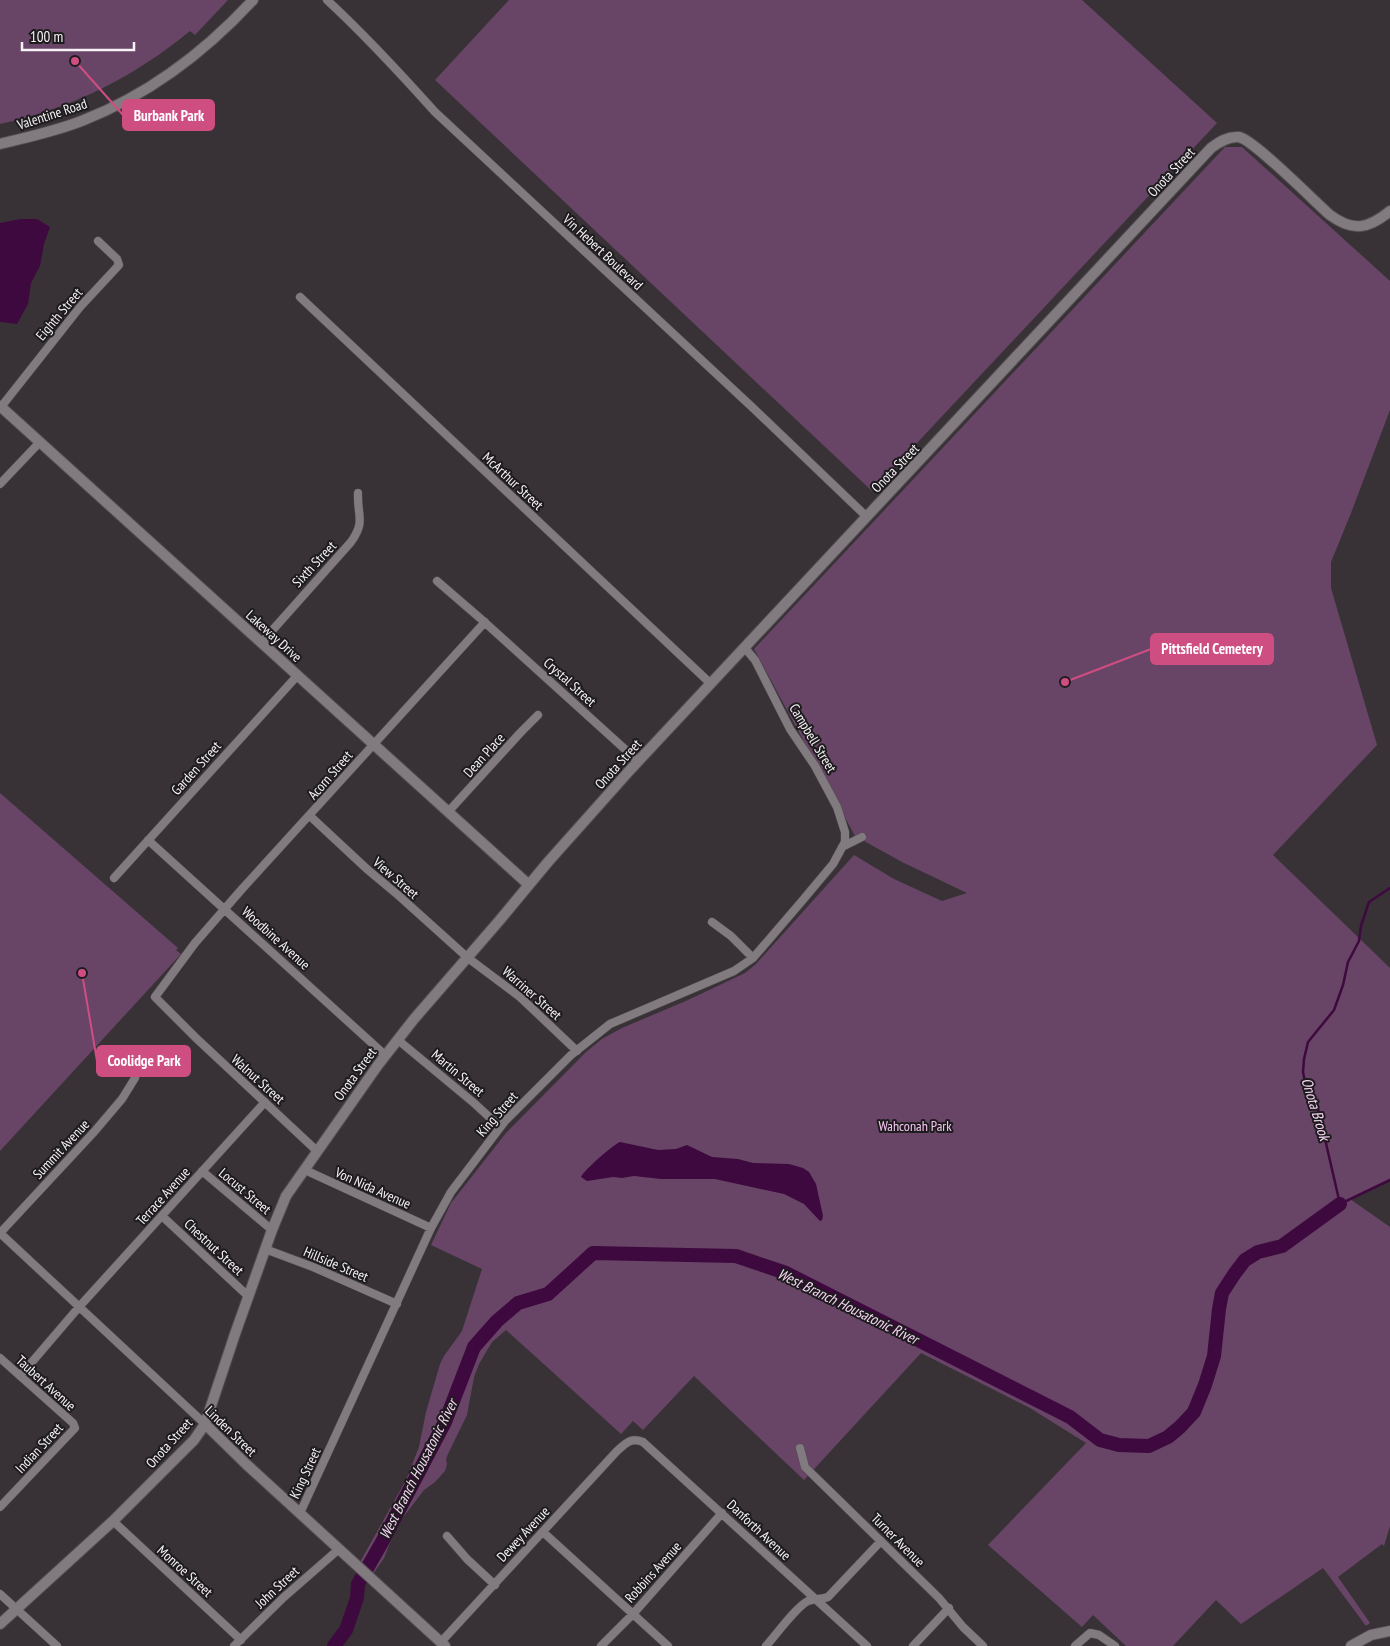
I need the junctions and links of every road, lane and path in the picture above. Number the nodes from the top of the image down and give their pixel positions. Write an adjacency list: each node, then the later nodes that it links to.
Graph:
1 (253, 0): 3 (street, Valentine Road)
2 (327, 0): 11 (street, Vin Hebert Boulevard)
3 (0, 144)
4 (1390, 211): 11 (street, Onota Street)
5 (98, 241): 7 (street, Eighth Street)
6 (300, 298): 17 (street, McArthur Street)
7 (0, 407): 8 (street, Lakeway Drive)
8 (39, 443): 9 (street); 14 (street, Lakeway Drive)
9 (0, 484)
10 (358, 493): 14 (street, Sixth Street)
11 (867, 517): 15 (street, Onota Street)
12 (437, 581): 13 (street, Crystal Street)
13 (484, 622): 19 (street, Acorn Street); 20 (street, Crystal Street)
14 (261, 643): 16 (street, Lakeway Drive)
15 (744, 647): 17 (street, Onota Street); 25 (street, Campbell Street)
16 (298, 676): 19 (street, Lakeway Drive); 24 (street, Garden Street)
17 (710, 683): 20 (street, Onota Street)
18 (538, 715): 21 (street, Dean Place)
19 (374, 744): 21 (street, Lakeway Drive); 22 (street, Acorn Street)
20 (638, 761): 27 (street, Onota Street)
21 (448, 812): 27 (street, Lakeway Drive)
22 (310, 816): 28 (street, Acorn Street); 31 (street, View Street)
23 (862, 836): 25 (street)
24 (148, 840): 26 (street, Garden Street); 28 (street, Woodbine Avenue)
25 (842, 847): 32 (street, King Street)
26 (114, 878)
27 (529, 885): 31 (street, Onota Street)
28 (225, 909): 30 (street, Acorn Street); 35 (street, Woodbine Avenue)
29 (712, 922): 32 (street)
30 (194, 944): 37 (street, Walnut Street)
31 (468, 958): 33 (street, Onota Street); 34 (street, Warriner Street)
32 (753, 958): 34 (street, King Street)
33 (398, 1040): 35 (street, Onota Street); 38 (street, Martin Street)
34 (577, 1051): 38 (street, King Street)
35 (385, 1055): 39 (street, Onota Street)
36 (135, 1078): 45 (street, Summit Avenue)
37 (265, 1102): 39 (street, Walnut Street); 41 (street, Terrace Avenue)
38 (500, 1127): 43 (street, King Street)
39 (318, 1151): 40 (street, Onota Street)
40 (305, 1170): 43 (street, Von Nida Avenue); 44 (street, Onota Street)
41 (202, 1171): 42 (street, Terrace Avenue); 44 (street, Locust Street)
42 (162, 1216): 47 (street, Chestnut Street); 49 (street, Terrace Avenue)
43 (431, 1228): 48 (street, King Street)
44 (272, 1230): 46 (street, Onota Street)
45 (0, 1233): 49 (street, Linden Street)
46 (265, 1249): 47 (street, Onota Street); 48 (street, Hillside Street)
47 (248, 1296): 52 (street, Onota Street)
48 (397, 1304): 58 (street, King Street)
49 (79, 1307): 51 (street, Terrace Avenue); 52 (street, Linden Street)
50 (1, 1362): 51 (street, Taubert Avenue)
51 (20, 1376): 53 (street, Taubert Avenue)
52 (205, 1424): 58 (street, Linden Street); 59 (street, Onota Street)
53 (75, 1428): 56 (street, Indian Street)
54 (630, 1440): 57 (street, Danforth Avenue); 60 (street, Dewey Avenue)
55 (800, 1448): 62 (street, Turner Avenue)
56 (0, 1506)
57 (722, 1512): 66 (street, Danforth Avenue); 69 (street, Robbins Avenue)
58 (300, 1513): 63 (street, Linden Street)
59 (113, 1521): 67 (street, Onota Street); 72 (street, Monroe Street)
60 (543, 1532): 64 (street, Dewey Avenue); 69 (street)
61 (447, 1536): 64 (street)
62 (881, 1541): 66 (street); 68 (street, Turner Avenue)
63 (339, 1549): 72 (street, John Street); 73 (street, Linden Street)
64 (495, 1585): 73 (street, Dewey Avenue)
65 (0, 1594): 67 (street)
66 (814, 1599): 78 (street); 79 (street, Danforth Avenue)
67 (17, 1608): 70 (street, Onota Street); 74 (street)
68 (949, 1608): 80 (street); 81 (street, Turner Avenue)
69 (633, 1614): 76 (street, Robbins Avenue); 77 (street)
70 (0, 1624)
71 (1390, 1631): 84 (street)
72 (241, 1640): 75 (street, John Street)
73 (441, 1645)
74 (57, 1646)
75 (234, 1646)
76 (601, 1646)
77 (668, 1646)
78 (766, 1646)
79 (867, 1646)
80 (913, 1646)
81 (983, 1646)
82 (1075, 1646): 83 (street)
83 (1115, 1646)
84 (1352, 1646)

